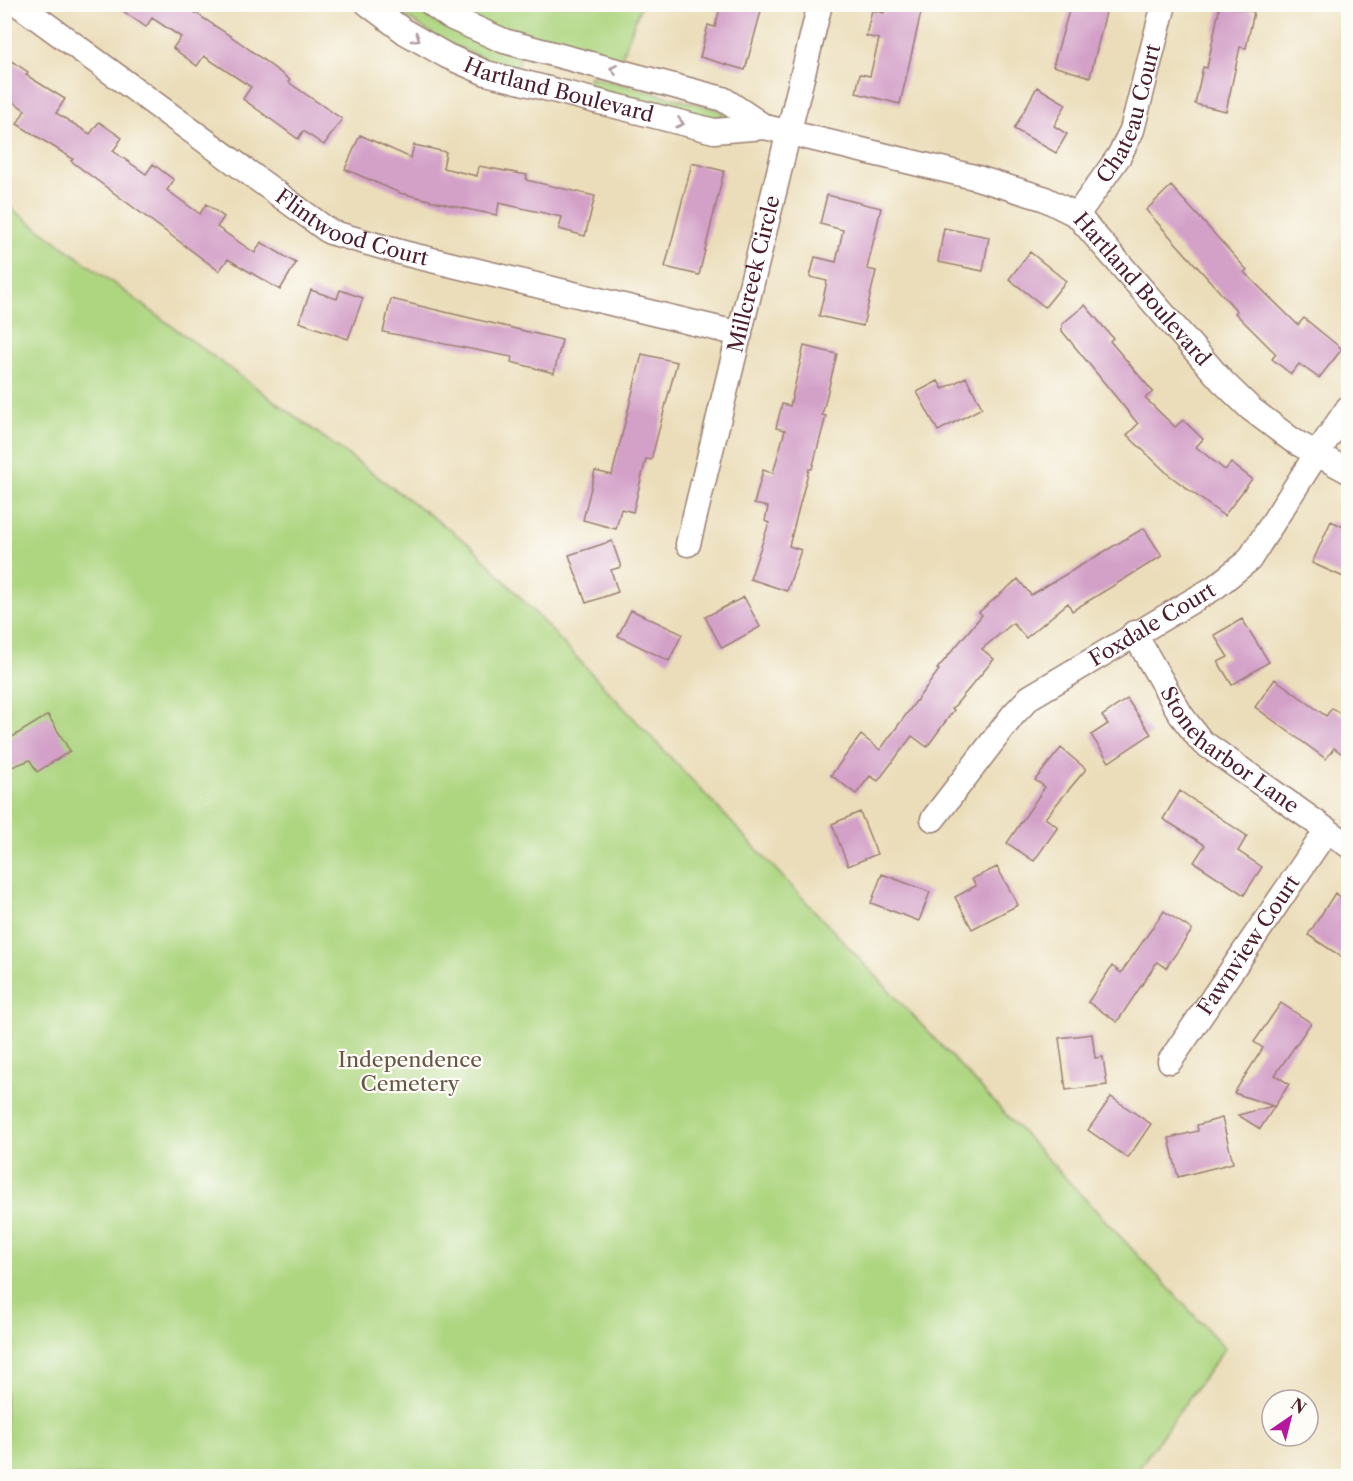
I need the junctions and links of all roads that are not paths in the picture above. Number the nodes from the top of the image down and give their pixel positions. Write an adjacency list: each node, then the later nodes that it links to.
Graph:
1 (18, 4): 8 (street, Flintwood Court)
2 (368, 4): 6 (street, Hartland Boulevard, one-way to 6)
3 (432, 4): 6 (street, Hartland Boulevard, one-way to 3)
4 (819, 4): 6 (street, Millcreek Circle)
5 (1164, 4): 7 (street, Chateau Court)
6 (776, 130): 7 (street, Hartland Boulevard); 8 (street, Millcreek Circle)
7 (1077, 215): 10 (street, Hartland Boulevard)
8 (740, 334): 12 (street, Millcreek Circle)
9 (1348, 408): 10 (street, Foxdale Court)
10 (1316, 455): 11 (street, Hartland Boulevard); 13 (street, Foxdale Court)
11 (1348, 471)
12 (688, 544)
13 (1134, 633): 14 (street, Foxdale Court); 15 (street, Stoneharbor Lane)
14 (933, 819)
15 (1327, 830): 16 (street, Stoneharbor Lane); 17 (street, Fawnview Court)
16 (1348, 845)
17 (1170, 1061)

